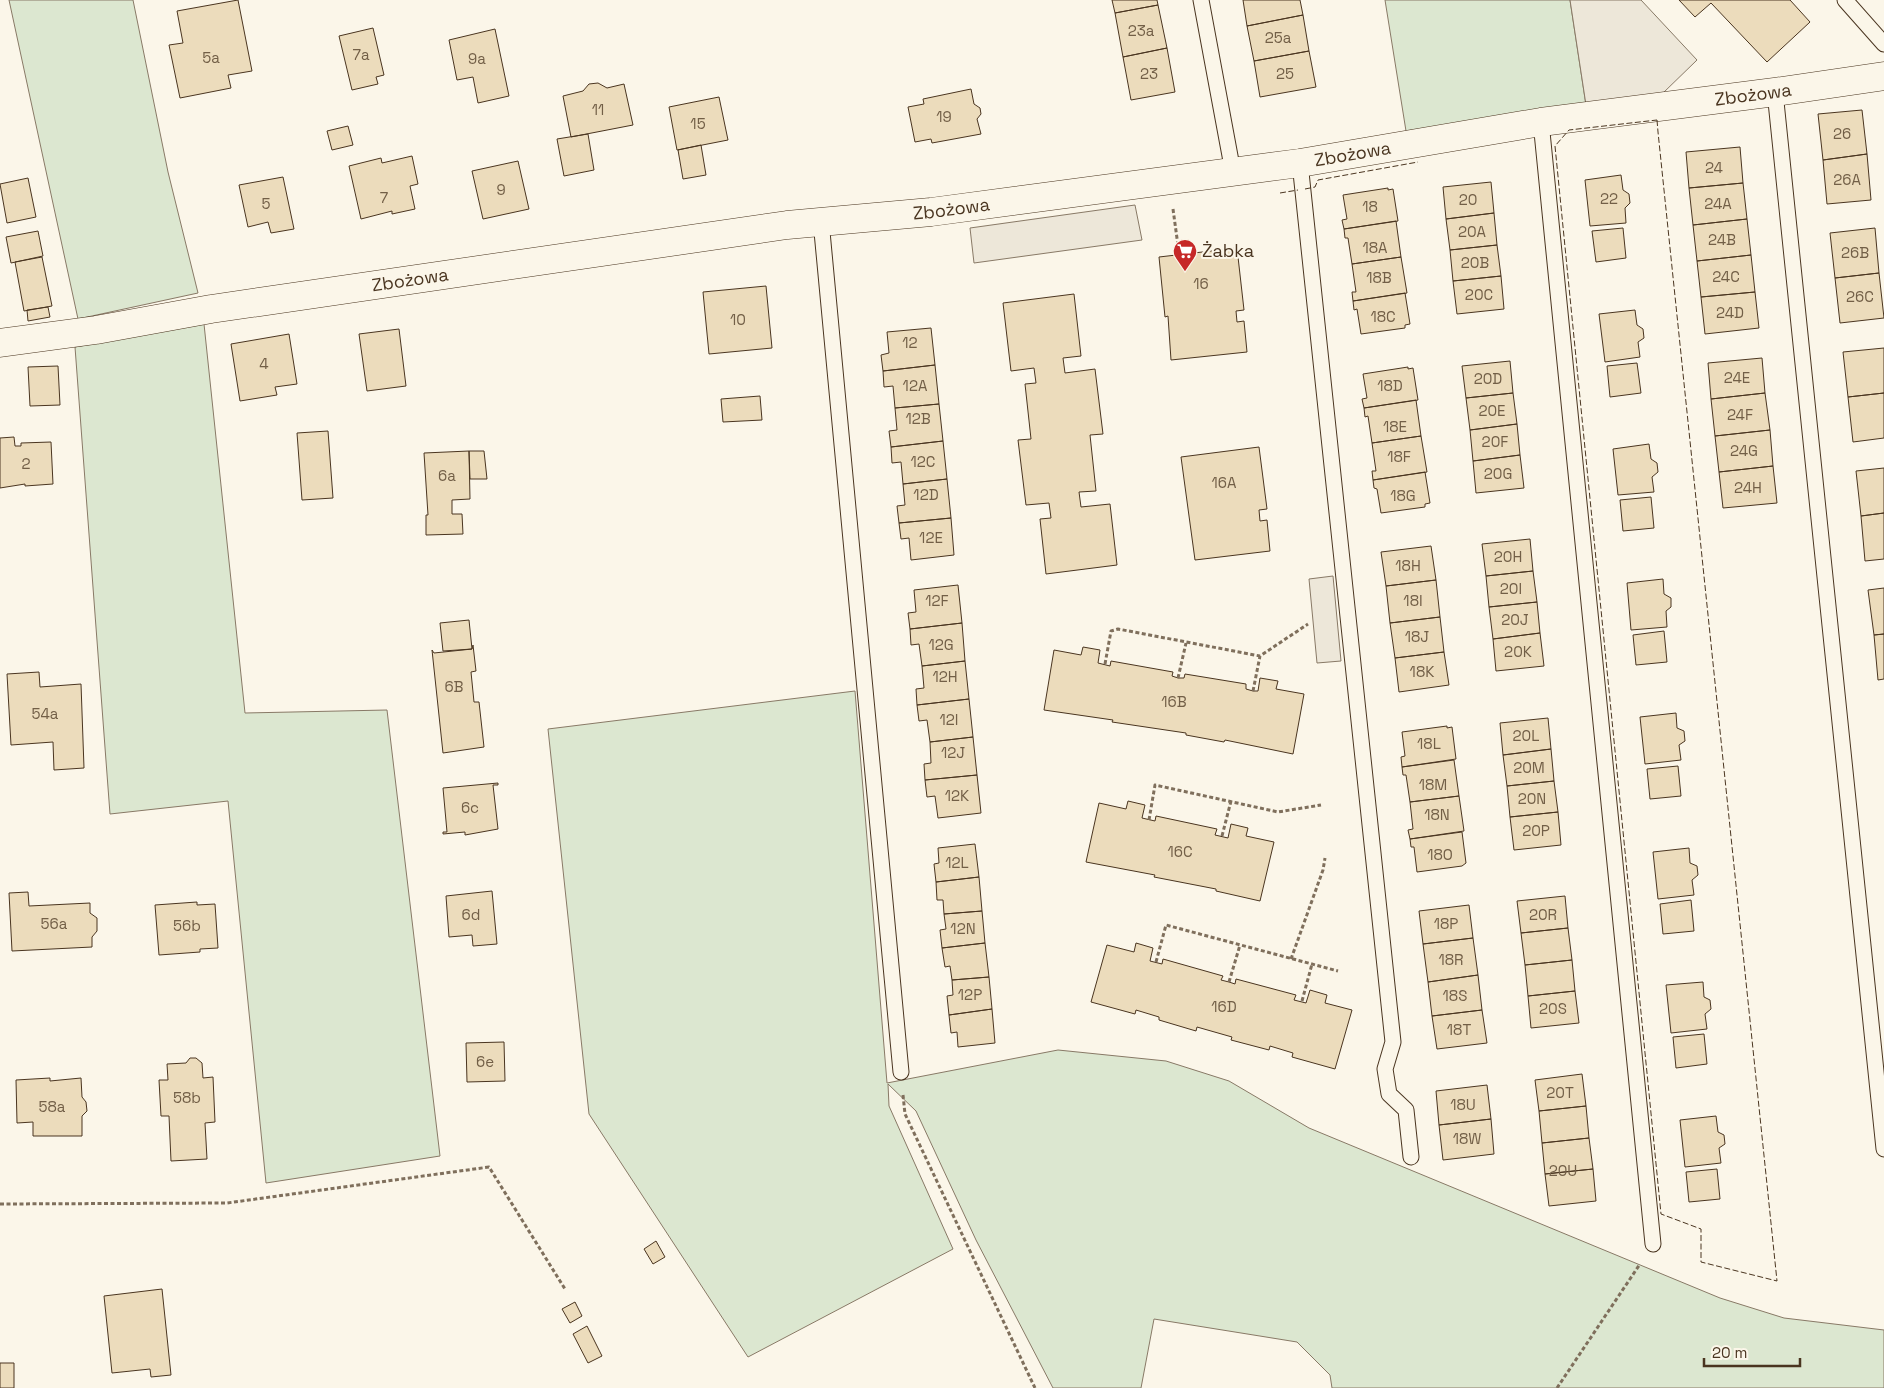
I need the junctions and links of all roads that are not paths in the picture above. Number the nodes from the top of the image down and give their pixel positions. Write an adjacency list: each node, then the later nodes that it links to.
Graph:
1 (1201, 0): 8 (lane)
2 (1845, 0): 3 (lane)
3 (1884, 44)
4 (1884, 76): 5 (street, Zbożowa)
5 (1775, 92): 6 (street, Zbożowa); 12 (lane)
6 (1541, 122): 7 (street, Zbożowa); 14 (lane)
7 (1300, 163): 8 (street, Zbożowa); 13 (lane)
8 (1233, 172): 9 (street, Zbożowa)
9 (821, 221): 10 (street, Zbożowa); 11 (lane)
10 (0, 343)
11 (901, 1072)
12 (1884, 1149)
13 (1411, 1157)
14 (1653, 1244)

